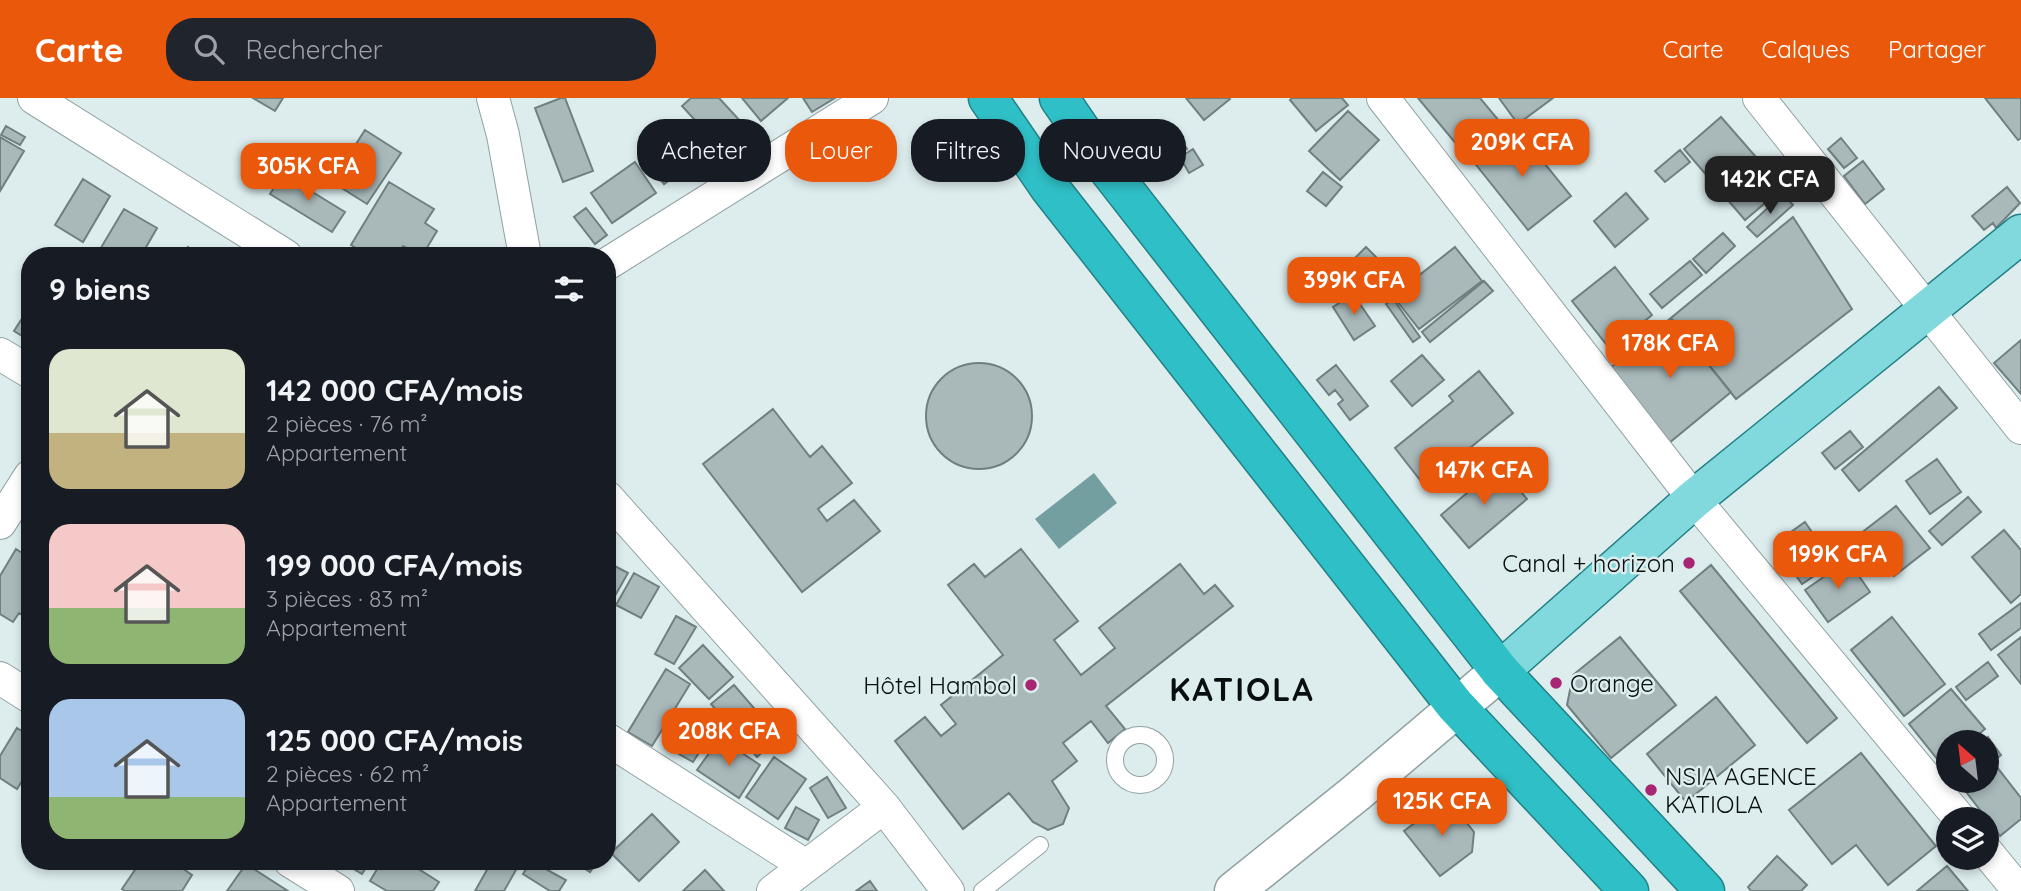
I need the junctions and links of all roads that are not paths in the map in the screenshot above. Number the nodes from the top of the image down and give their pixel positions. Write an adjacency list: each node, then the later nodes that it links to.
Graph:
1 (34, 98): 9 (street)
2 (493, 98): 10 (street)
3 (872, 98): 11 (street)
4 (988, 98): 23 (highway)
5 (1059, 98): 20 (highway)
6 (1383, 98): 17 (street)
7 (1759, 98): 12 (street)
8 (2021, 234): 12 (main road)
9 (272, 247)
10 (523, 247)
11 (616, 258)
12 (1927, 312): 15 (street); 17 (main road)
13 (0, 354): 14 (street)
14 (21, 367)
15 (2021, 428)
16 (21, 490): 19 (street)
17 (1694, 499): 20 (main road); 26 (street)
18 (616, 508): 25 (street)
19 (0, 523)
20 (1500, 671): 23 (street); 37 (highway)
21 (0, 678): 22 (street)
22 (21, 691)
23 (1458, 708): 31 (street); 36 (highway)
24 (616, 745): 28 (street)
25 (884, 807): 28 (street); 34 (street)
26 (1950, 807)
27 (1040, 845): 35 (lane)
28 (806, 866): 33 (street)
29 (1999, 867): 38 (street)
30 (304, 870): 32 (street)
31 (1255, 885)
32 (338, 891)
33 (773, 891)
34 (948, 891)
35 (982, 891)
36 (1629, 891)
37 (1705, 891)
38 (2019, 891)

